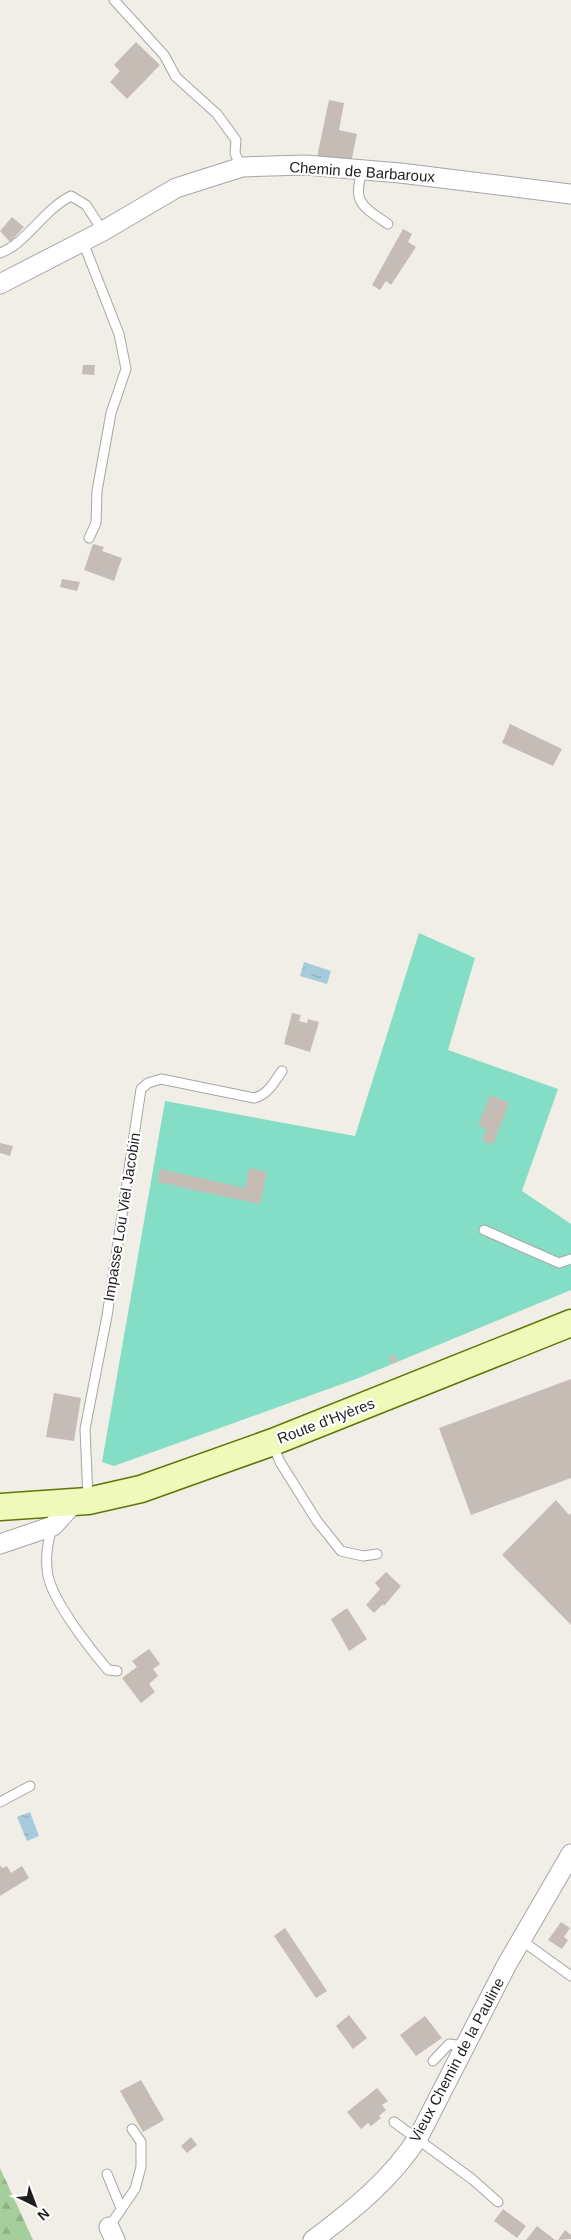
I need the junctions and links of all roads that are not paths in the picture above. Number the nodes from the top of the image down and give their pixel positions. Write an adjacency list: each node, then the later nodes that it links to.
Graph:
1 (114, 0): 2 (lane)
2 (241, 168): 3 (street, Chemin de Barbaroux); 6 (street, Chemin de Barbaroux)
3 (363, 170): 4 (street, Chemin de Barbaroux); 5 (lane)
4 (571, 194)
5 (388, 224)
6 (103, 231): 7 (street, Chemin de Barbaroux); 8 (lane)
7 (83, 242): 9 (street, Chemin de Barbaroux); 10 (lane)
8 (0, 253)
9 (0, 284)
10 (89, 538)
11 (282, 1071): 16 (lane, Impasse Lou Viel Jacobin)
12 (484, 1230): 13 (lane)
13 (571, 1259)
14 (571, 1323): 15 (main road, Route d'Hyères)
15 (272, 1442): 16 (main road, Route d'Hyères); 20 (lane)
16 (82, 1501): 17 (main road, Route d'Hyères); 18 (street)
17 (0, 1507)
18 (53, 1526): 19 (street); 21 (lane)
19 (0, 1544)
20 (377, 1554)
21 (118, 1671)
22 (30, 1786): 23 (lane)
23 (0, 1802)
24 (571, 1854): 25 (street, Vieux Chemin de la Pauline)
25 (521, 1940): 26 (lane); 27 (street, Vieux Chemin de la Pauline)
26 (571, 1976)
27 (464, 2046): 28 (lane); 31 (street, Vieux Chemin de la Pauline)
28 (433, 2061)
29 (394, 2122): 31 (lane)
30 (132, 2128): 34 (lane)
31 (417, 2138): 33 (lane); 36 (street, Vieux Chemin de la Pauline)
32 (107, 2174): 34 (lane)
33 (498, 2202)
34 (121, 2208): 35 (lane)
35 (112, 2233)
36 (313, 2240)

